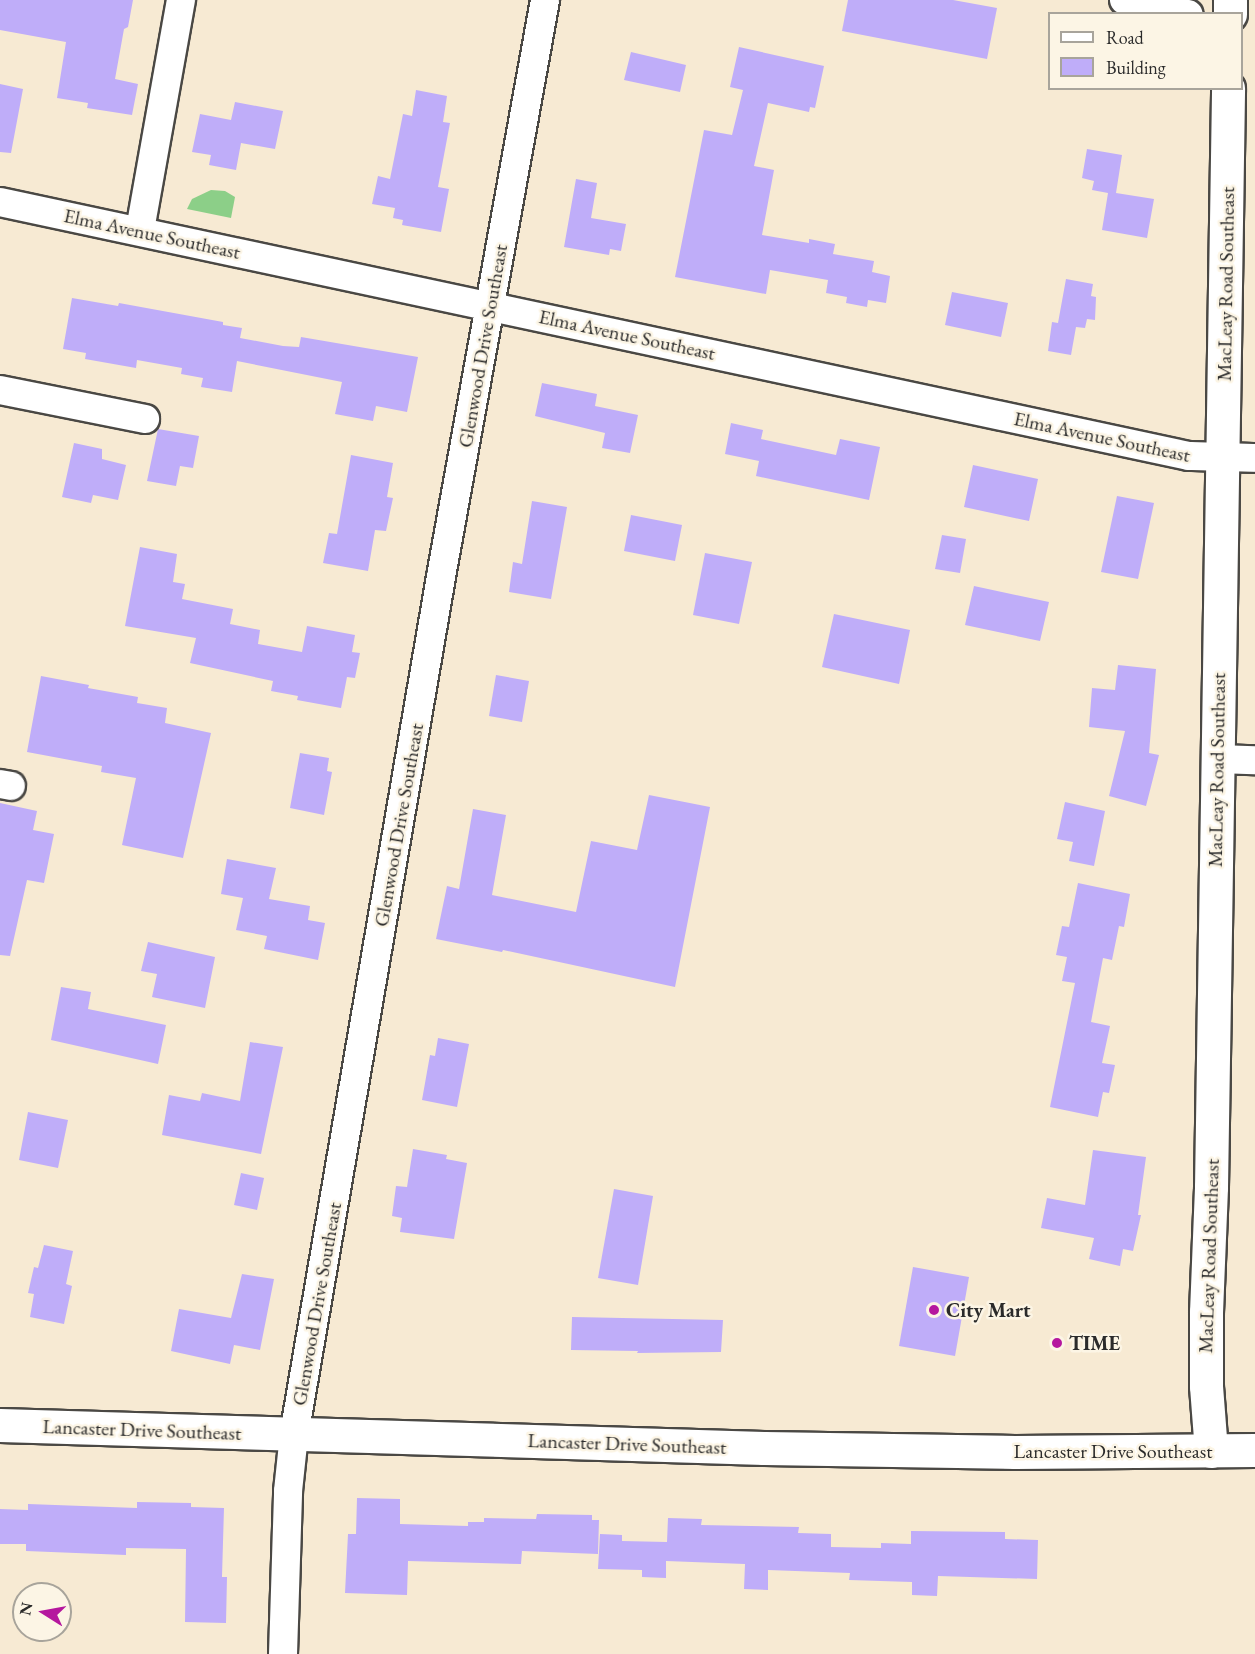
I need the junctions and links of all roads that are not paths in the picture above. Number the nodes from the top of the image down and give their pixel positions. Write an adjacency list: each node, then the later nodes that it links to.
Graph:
1 (181, 0): 7 (street)
2 (545, 0): 8 (street, Glenwood Drive Southeast)
3 (1124, 0): 4 (street)
4 (1179, 12)
5 (1228, 90): 11 (street, MacLeay Road Southeast)
6 (0, 202): 7 (street, Elma Avenue Southeast)
7 (140, 230): 8 (street, Elma Avenue Southeast)
8 (490, 306): 11 (street, Elma Avenue Southeast); 16 (street, Glenwood Drive Southeast)
9 (0, 390): 10 (street)
10 (145, 419)
11 (1223, 458): 12 (street, Elma Avenue Southeast); 13 (street, MacLeay Road Southeast)
12 (1255, 458)
13 (1217, 759): 14 (street); 18 (street, MacLeay Road Southeast)
14 (1255, 760)
15 (0, 1425): 16 (street, Lancaster Drive Southeast)
16 (294, 1435): 18 (street, Lancaster Drive Southeast); 19 (street, Glenwood Drive Southeast)
17 (1255, 1450): 18 (street, Lancaster Drive Southeast)
18 (1211, 1451)
19 (283, 1654)

